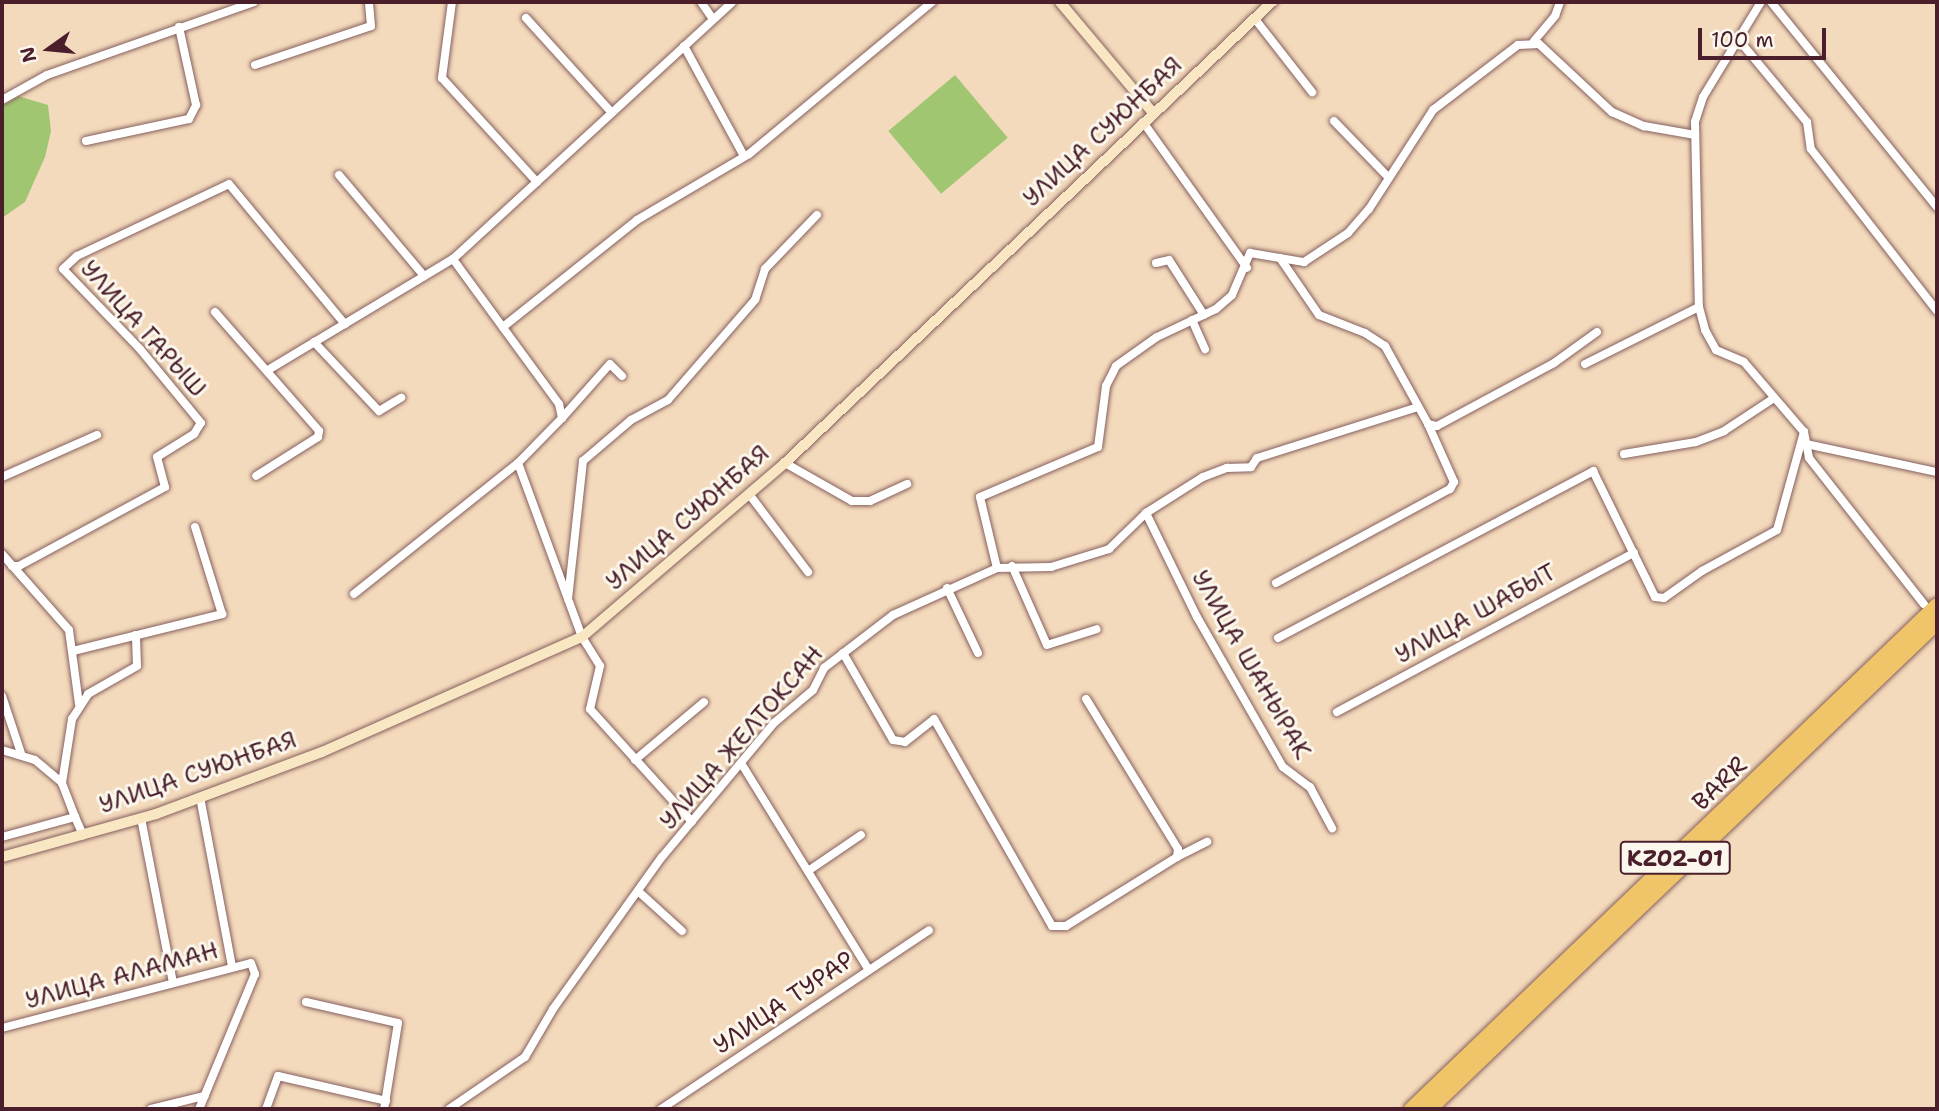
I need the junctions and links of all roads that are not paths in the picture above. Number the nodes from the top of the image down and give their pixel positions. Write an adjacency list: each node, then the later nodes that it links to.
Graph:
1 (254, 2): 16 (street)
2 (369, 2): 20 (street)
3 (452, 2): 32 (street)
4 (702, 2): 14 (street)
5 (732, 2): 14 (street)
6 (932, 2): 29 (street)
7 (1060, 2): 24 (main road)
8 (1272, 2): 15 (main road, УЛИЦА СУЮНБАЯ)
9 (1551, 2): 12 (street)
10 (1761, 2): 17 (street)
11 (1771, 2): 33 (street)
12 (1559, 5): 18 (street)
13 (526, 18): 23 (street)
14 (713, 19): 19 (street)
15 (1255, 19): 21 (street); 24 (main road, УЛИЦА СУЮНБАЯ)
16 (179, 27): 22 (street); 28 (street)
17 (1738, 39): 27 (street); 42 (street)
18 (1534, 41): 27 (street); 31 (street)
19 (684, 46): 23 (street); 29 (street)
20 (255, 65)
21 (1312, 92)
22 (2, 100)
23 (611, 113): 32 (street)
24 (1153, 113): 26 (main road, УЛИЦА СУЮНБАЯ)
25 (1334, 121): 31 (street)
26 (1143, 122): 38 (street); 63 (main road, УЛИЦА СУЮНБАЯ)
27 (1695, 135): 40 (street)
28 (86, 141)
29 (744, 156): 46 (street)
30 (339, 175): 39 (street)
31 (1388, 177): 35 (street)
32 (537, 182): 36 (street)
33 (1937, 207)
34 (817, 215): 80 (street)
35 (1280, 258): 38 (street); 55 (street)
36 (453, 259): 39 (street); 46 (street)
37 (1156, 263): 43 (street)
38 (1247, 268): 43 (street)
39 (424, 276): 45 (street)
40 (1699, 307): 50 (street); 54 (street)
41 (215, 312): 51 (street)
42 (1937, 312)
43 (1203, 315): 44 (street)
44 (1192, 320): 49 (street); 75 (street)
45 (345, 324): 48 (street); 73 (street, УЛИЦА ГАРЫШ)
46 (503, 327): 56 (street)
47 (1597, 332): 57 (street)
48 (314, 342): 51 (street); 53 (street)
49 (1205, 349)
50 (1585, 364)
51 (268, 370): 65 (street)
52 (622, 376): 56 (street)
53 (401, 398)
54 (1774, 398): 58 (street); 61 (street)
55 (1418, 407): 57 (street); 69 (street, УЛИЦА ЖЕЛТОКСАН)
56 (562, 418): 62 (street)
57 (1428, 424): 77 (street)
58 (1804, 432): 60 (street); 71 (street)
59 (97, 435): 66 (street)
60 (1806, 444): 64 (street); 81 (street)
61 (1624, 454)
62 (518, 463): 79 (street); 80 (street)
63 (785, 463): 67 (street); 68 (main road, УЛИЦА СУЮНБАЯ)
64 (1937, 472)
65 (257, 476)
66 (2, 477)
67 (907, 484)
68 (749, 495): 76 (street); 85 (main road, УЛИЦА СУЮНБАЯ)
69 (1146, 513): 74 (street, УЛИЦА ЖЕЛТОКСАН); 104 (street, УЛИЦА ШАНЫРАК)
70 (195, 527): 84 (street)
71 (1634, 553): 86 (street); 94 (street, УЛИЦА ШАБЫТ)
72 (2, 554): 73 (street)
73 (12, 566): 87 (street)
74 (1012, 566): 75 (street, УЛИЦА ЖЕЛТОКСАН); 83 (street)
75 (997, 568): 78 (street, УЛИЦА ЖЕЛТОКСАН)
76 (808, 572)
77 (1276, 583)
78 (947, 589): 88 (street, УЛИЦА ЖЕЛТОКСАН); 89 (street)
79 (354, 594)
80 (568, 599): 85 (street)
81 (1931, 605): 127 (highway, BARR / KZ02-01)
82 (1937, 623): 128 (highway, BARR / KZ02-01)
83 (1097, 629)
84 (136, 635): 87 (street); 93 (street)
85 (582, 637): 97 (street); 100 (main road, УЛИЦА СУЮНБАЯ)
86 (1278, 638)
87 (73, 651): 93 (street)
88 (843, 653): 98 (street, УЛИЦА ЖЕЛТОКСАН); 110 (street)
89 (978, 653)
90 (2, 696): 96 (street)
91 (1086, 699): 110 (street)
92 (704, 702): 97 (street)
93 (79, 705): 99 (street)
94 (1337, 712)
95 (2, 750): 96 (street)
96 (21, 753): 99 (street)
97 (635, 760): 103 (street)
98 (741, 763): 103 (street, УЛИЦА ЖЕЛТОКСАН); 111 (street)
99 (62, 783): 101 (street)
100 (200, 797): 102 (main road, УЛИЦА СУЮНБАЯ); 115 (street)
101 (75, 817): 105 (street); 107 (street)
102 (141, 818): 105 (main road, УЛИЦА СУЮНБАЯ); 117 (street)
103 (692, 821): 112 (street, УЛИЦА ЖЕЛТОКСАН)
104 (1332, 828)
105 (83, 835): 109 (main road, УЛИЦА СУЮНБАЯ)
106 (861, 835): 111 (street)
107 (2, 837)
108 (1207, 842): 110 (street)
109 (2, 857)
110 (1177, 857)
111 (808, 871): 116 (street)
112 (639, 892): 114 (street); 125 (street, УЛИЦА ЖЕЛТОКСАН)
113 (929, 930): 116 (street, УЛИЦА ТУРАР)
114 (682, 931)
115 (232, 967): 117 (street, УЛИЦА АЛАМАН); 120 (street, УЛИЦА АЛАМАН)
116 (868, 969): 126 (street, УЛИЦА ТУРАР)
117 (173, 983): 119 (street, УЛИЦА АЛАМАН)
118 (306, 1002): 121 (street)
119 (2, 1028)
120 (204, 1096): 122 (street); 123 (street)
121 (385, 1105): 124 (street)
122 (151, 1109)
123 (200, 1109)
124 (266, 1109)
125 (449, 1109)
126 (661, 1109)
127 (1411, 1109)
128 (1430, 1109)

